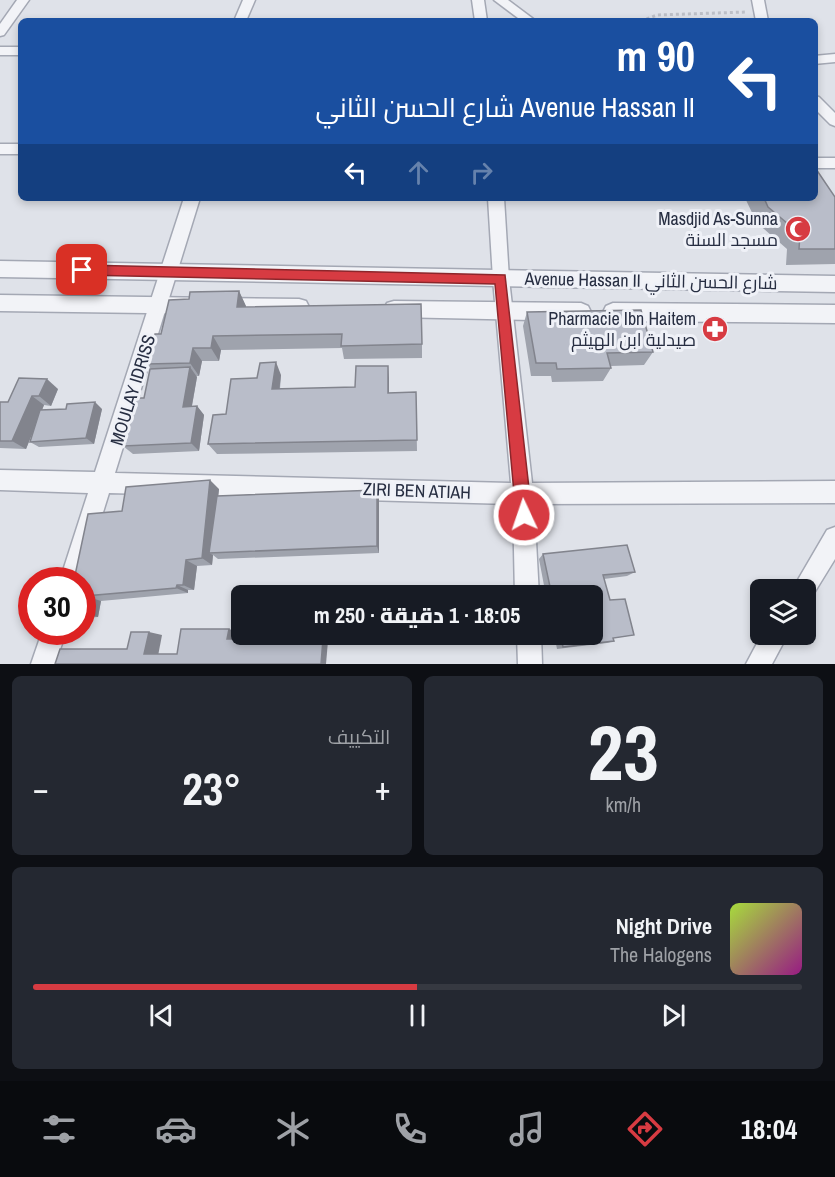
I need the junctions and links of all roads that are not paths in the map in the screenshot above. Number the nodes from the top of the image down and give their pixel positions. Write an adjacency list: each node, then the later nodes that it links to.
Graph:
1 (23, 0): 8 (street)
2 (249, 0): 5 (street)
3 (478, 0): 6 (street)
4 (500, 0): 7 (street)
5 (241, 18)
6 (481, 18)
7 (526, 18)
8 (0, 32)
9 (0, 51): 10 (street)
10 (18, 51)
11 (835, 58): 12 (street)
12 (818, 60)
13 (818, 104): 14 (street)
14 (835, 122)
15 (0, 149): 16 (street)
16 (18, 149)
17 (818, 163): 18 (street)
18 (835, 163)
19 (191, 201): 22 (street, MOULAY IDRISS)
20 (496, 201): 23 (street)
21 (0, 269): 22 (street, Avenue Hassan II شارع الحسن الثاني)
22 (169, 271): 23 (street, Avenue Hassan II شارع الحسن الثاني); 26 (street, MOULAY IDRISS)
23 (501, 279): 24 (street, Avenue Hassan II شارع الحسن الثاني); 29 (street)
24 (835, 284)
25 (0, 303): 26 (street)
26 (159, 304): 27 (street); 32 (street, MOULAY IDRISS)
27 (315, 307)
28 (375, 309): 29 (street, Avenue Hassan II شارع الحسن الثاني)
29 (506, 312): 30 (street, Avenue Hassan II شارع الحسن الثاني); 34 (street)
30 (835, 314)
31 (0, 480): 32 (street, ZIRI BEN ATIAH)
32 (104, 481): 34 (street, ZIRI BEN ATIAH); 36 (street, MOULAY IDRISS)
33 (835, 492): 34 (street, ZIRI BEN ATIAH)
34 (523, 494): 38 (street)
35 (835, 538): 37 (street)
36 (75, 567)
37 (810, 579)
38 (527, 585)
39 (50, 645): 42 (street)
40 (529, 645): 43 (street)
41 (769, 645): 44 (street)
42 (43, 664)
43 (530, 664)
44 (758, 664)

